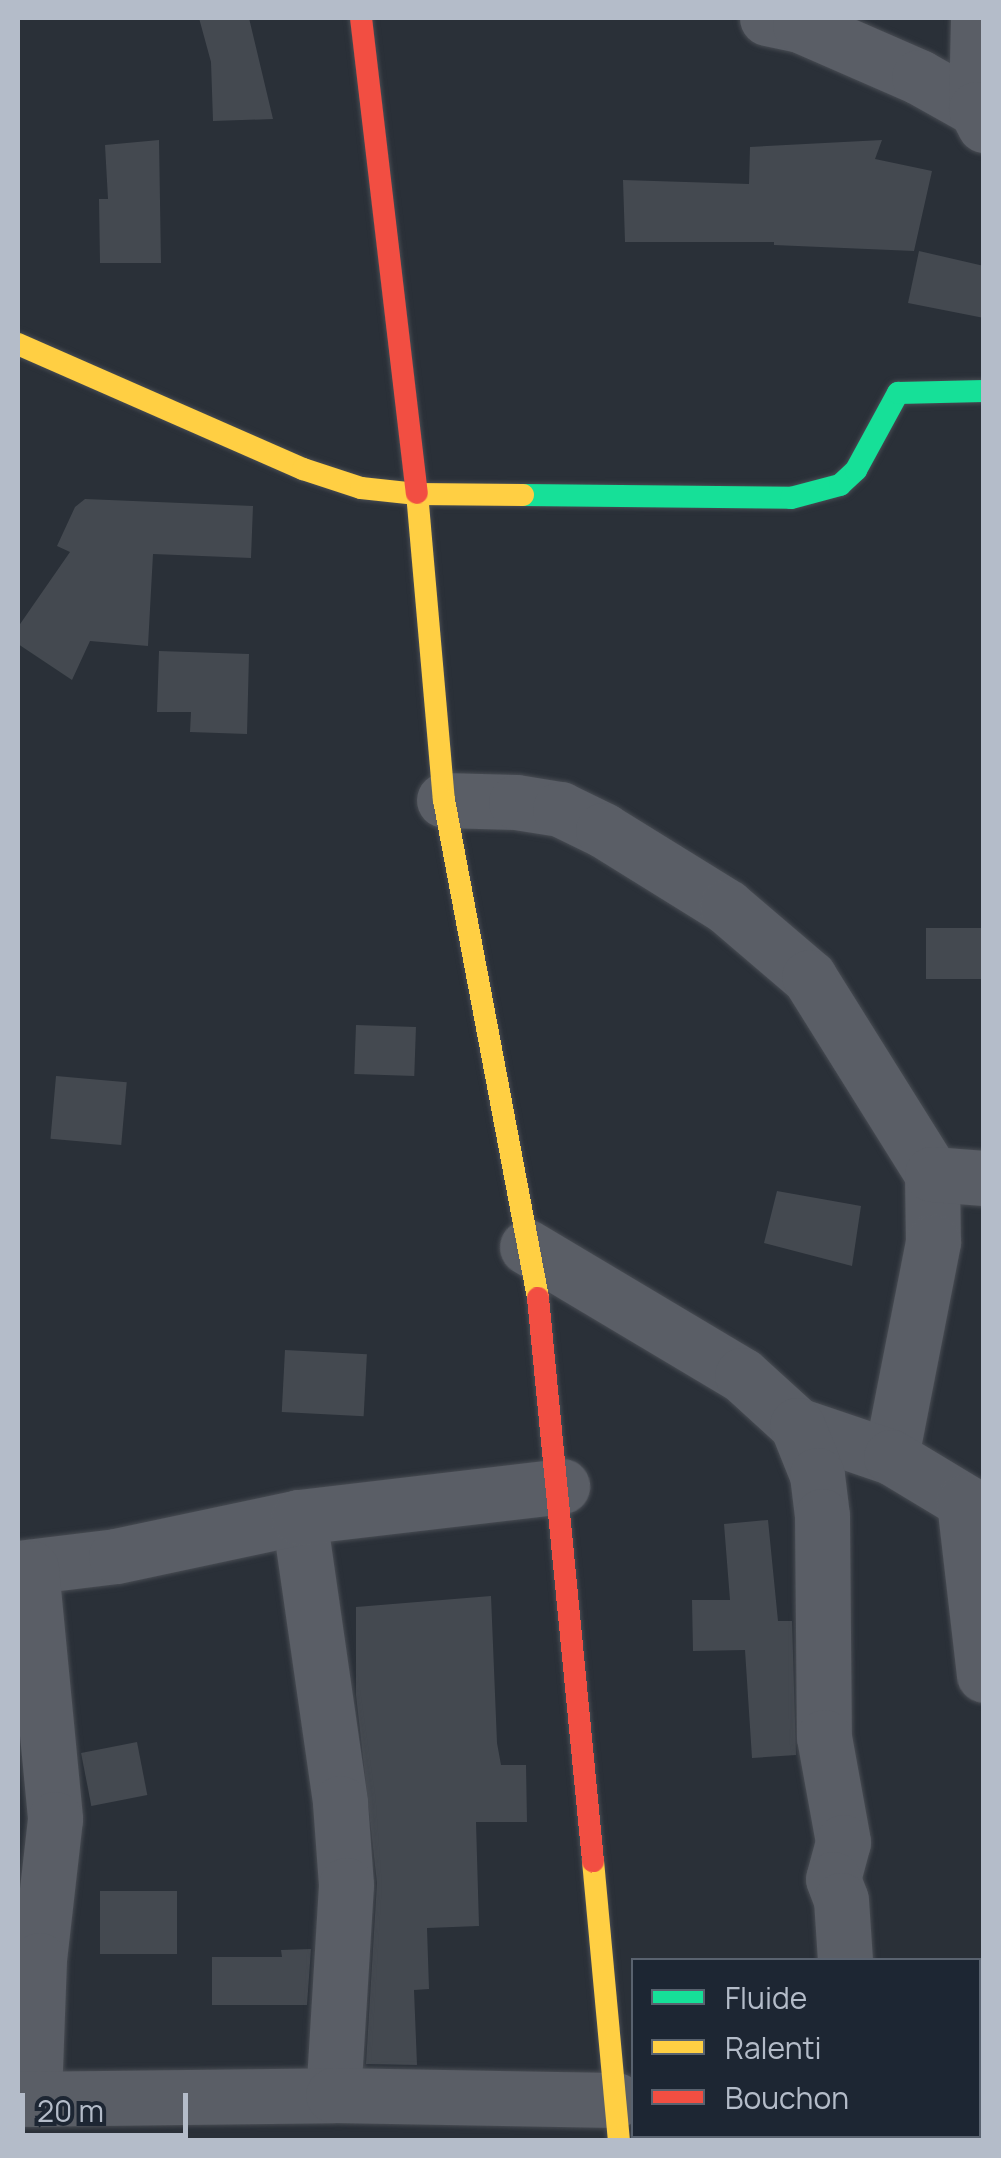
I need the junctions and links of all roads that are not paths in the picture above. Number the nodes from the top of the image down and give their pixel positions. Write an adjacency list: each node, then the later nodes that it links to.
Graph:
1 (361, 18): 7 (street)
2 (767, 18): 4 (street)
3 (978, 18): 4 (street)
4 (981, 112)
5 (18, 344): 7 (street)
6 (984, 391): 7 (street)
7 (417, 494): 8 (street)
8 (444, 800): 9 (street); 10 (street)
9 (958, 1176): 12 (street)
10 (528, 1247): 11 (street); 13 (street)
11 (796, 1425): 12 (street); 18 (street)
12 (892, 1458): 14 (street)
13 (562, 1486): 15 (street); 21 (street)
14 (974, 1507): 17 (street)
15 (299, 1517): 16 (street); 19 (street)
16 (24, 1568): 20 (street)
17 (984, 1675)
18 (845, 1958)
19 (333, 2095): 20 (street); 21 (street)
20 (26, 2099)
21 (618, 2120)

